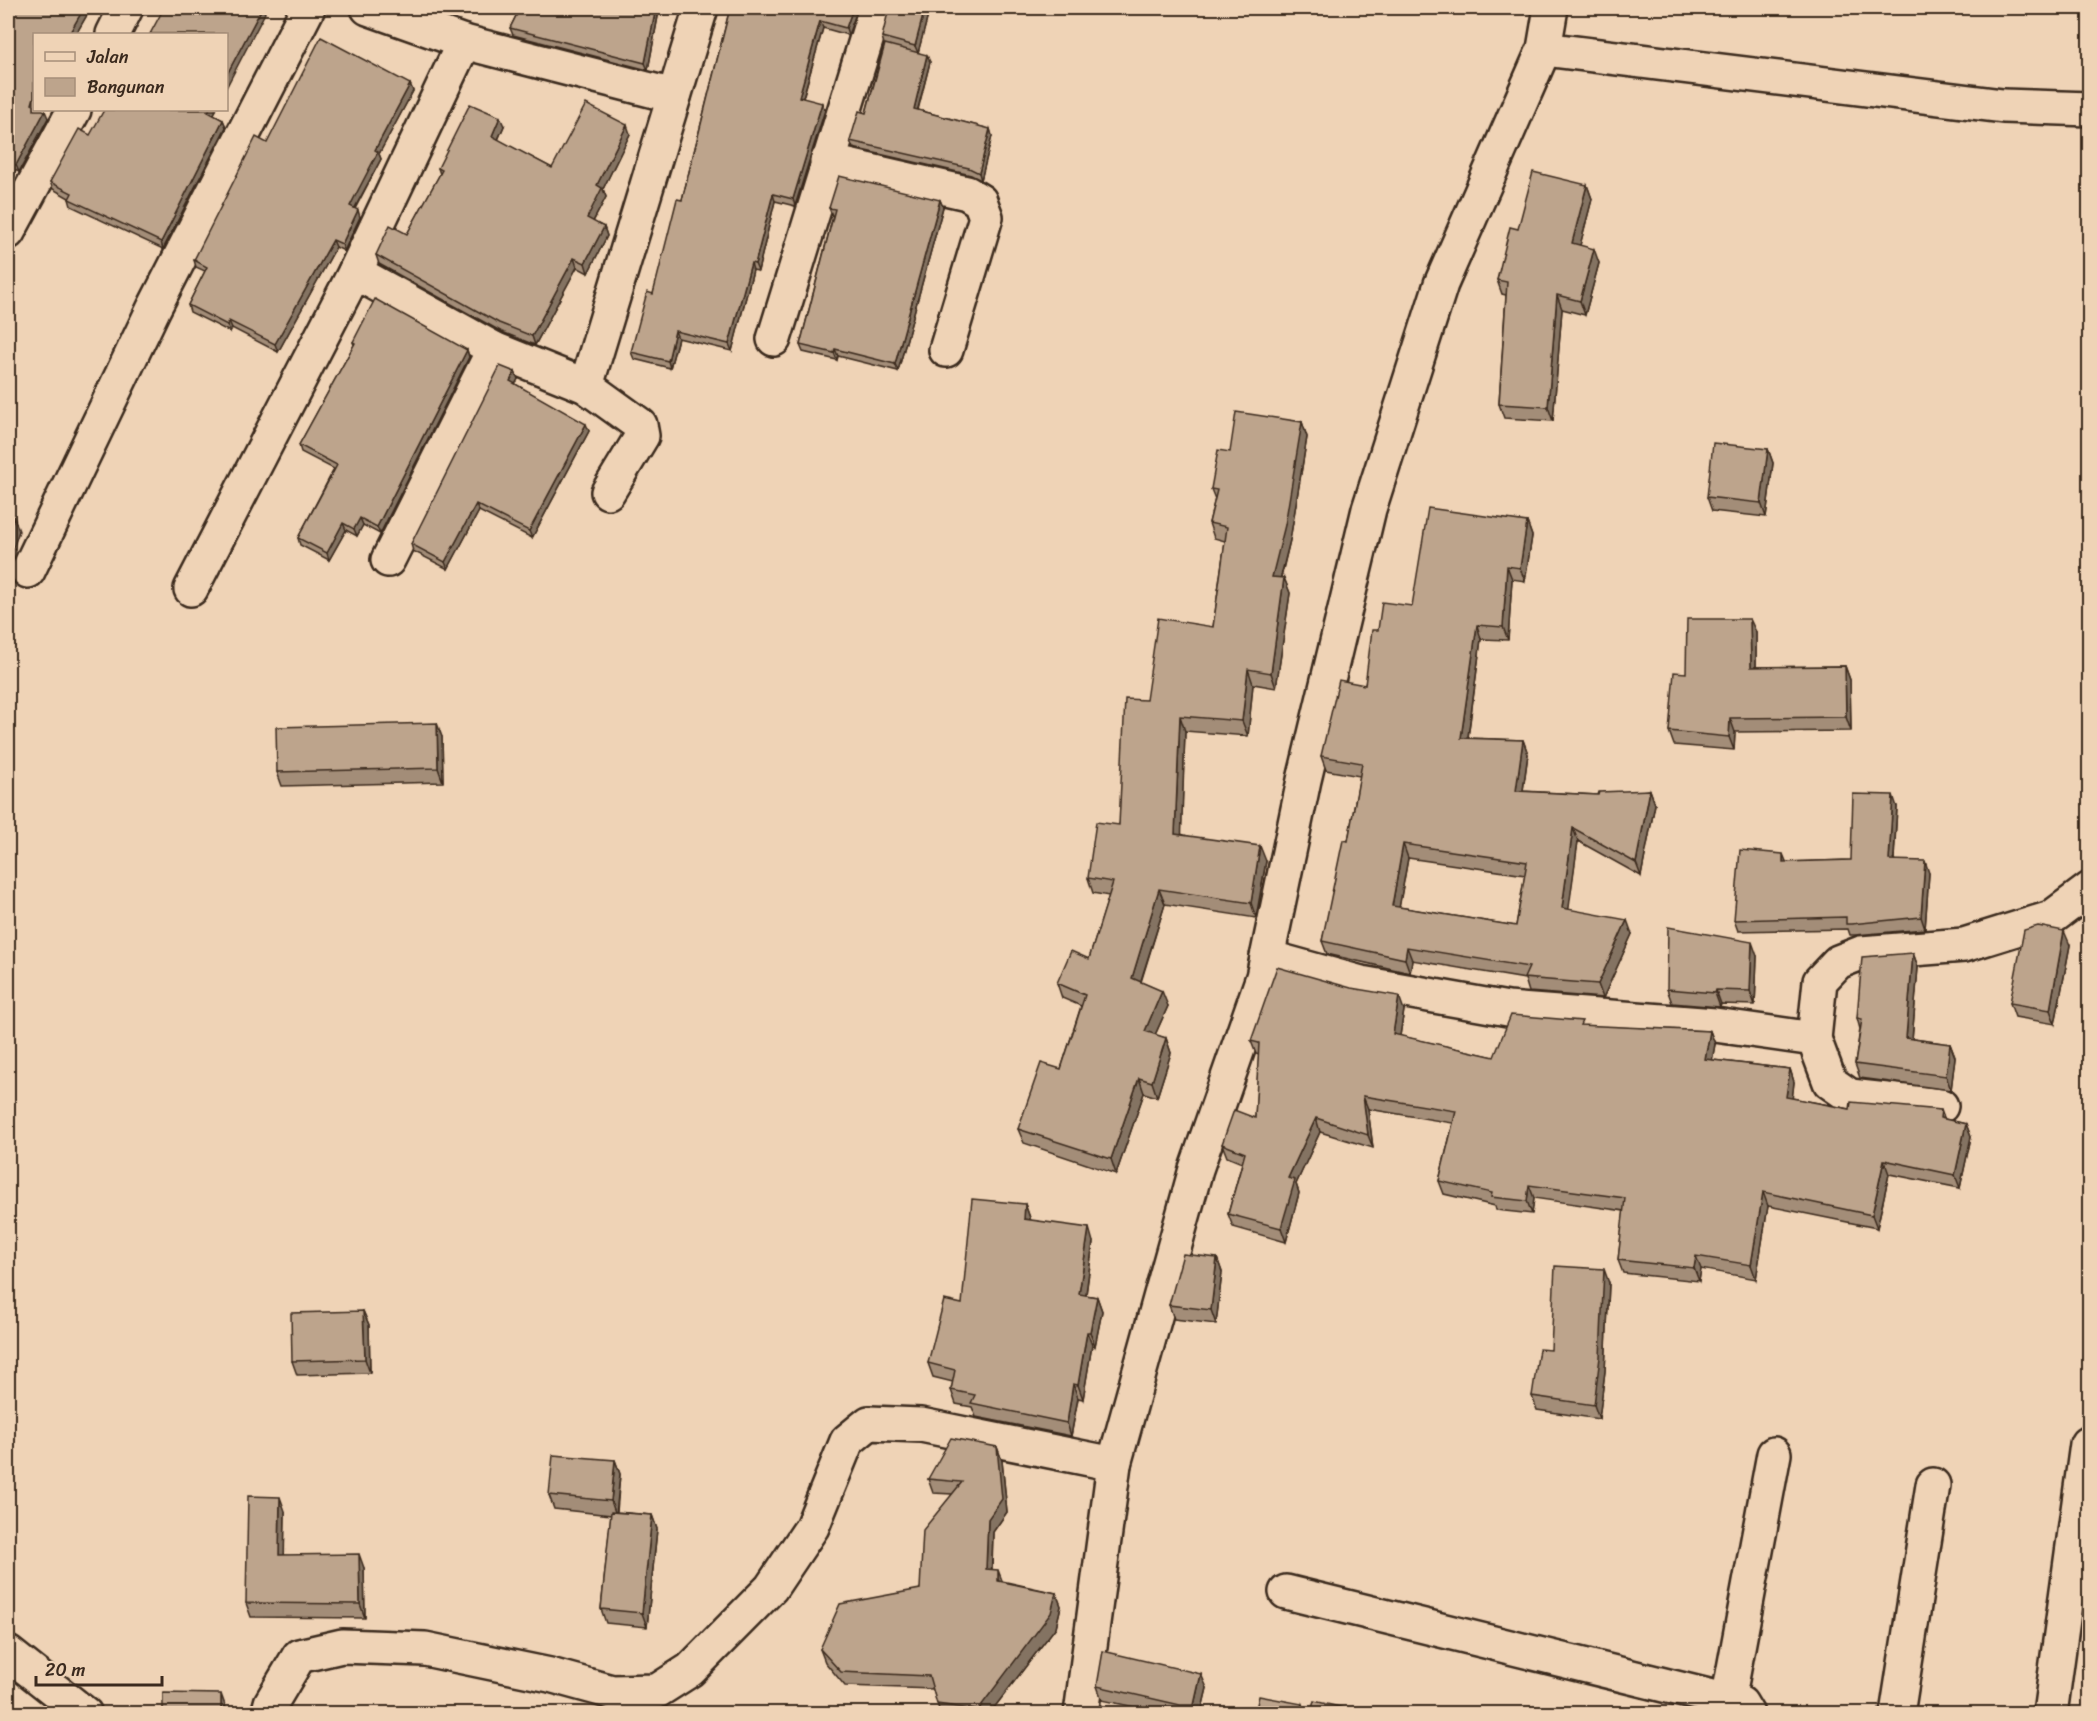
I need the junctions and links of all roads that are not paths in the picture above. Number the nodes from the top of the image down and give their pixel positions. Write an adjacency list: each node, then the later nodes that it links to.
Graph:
1 (126, 8): 7 (street)
2 (308, 8): 22 (street)
3 (368, 8): 8 (street)
4 (701, 8): 10 (street)
5 (876, 8): 13 (street)
6 (1551, 8): 9 (street)
7 (114, 33)
8 (464, 42): 10 (street); 15 (street)
9 (1544, 49): 11 (street); 25 (street)
10 (674, 96): 19 (street)
11 (2090, 109)
12 (73, 111): 14 (street)
13 (827, 161): 16 (street); 18 (street)
14 (8, 232)
15 (356, 272): 17 (street); 23 (street)
16 (774, 339)
17 (494, 349): 19 (street); 21 (street)
18 (946, 350)
19 (586, 386): 20 (street)
20 (608, 492)
21 (388, 560)
22 (28, 571)
23 (191, 589)
24 (2090, 889): 26 (street)
25 (1267, 957): 26 (street); 30 (street)
26 (1814, 1039): 27 (street)
27 (1941, 1106)
28 (2090, 1445): 39 (street)
29 (1774, 1454): 34 (street)
30 (1114, 1464): 36 (street); 37 (street)
31 (1933, 1485): 38 (street)
32 (1286, 1592): 34 (street)
33 (8, 1653): 35 (street)
34 (1738, 1707)
35 (85, 1713)
36 (268, 1713)
37 (1081, 1713)
38 (1897, 1713)
39 (2050, 1713)

